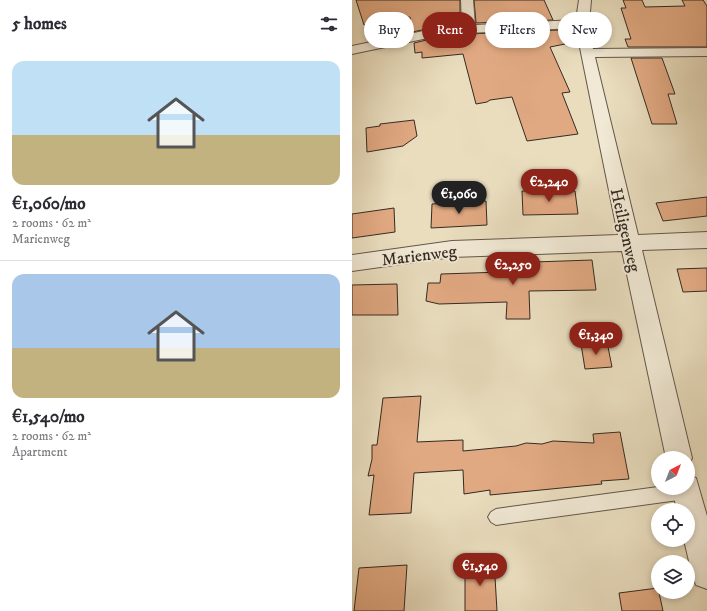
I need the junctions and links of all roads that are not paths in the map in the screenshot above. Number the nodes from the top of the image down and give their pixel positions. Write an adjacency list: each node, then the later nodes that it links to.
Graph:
1 (468, 0): 3 (street)
2 (585, 0): 4 (street, Heiligenweg)
3 (468, 12)
4 (584, 12)
5 (558, 25): 6 (street)
6 (477, 28)
7 (422, 35): 9 (street)
8 (586, 48): 11 (street, Heiligenweg)
9 (352, 50)
10 (707, 52): 11 (street)
11 (587, 53): 13 (street, Heiligenweg)
12 (707, 240): 13 (street, Marienweg)
13 (629, 243): 14 (street, Marienweg); 15 (street, Heiligenweg)
14 (352, 263)
15 (677, 451)
16 (651, 495): 18 (lane)
17 (687, 495): 19 (street)
18 (496, 517)
19 (707, 574)

